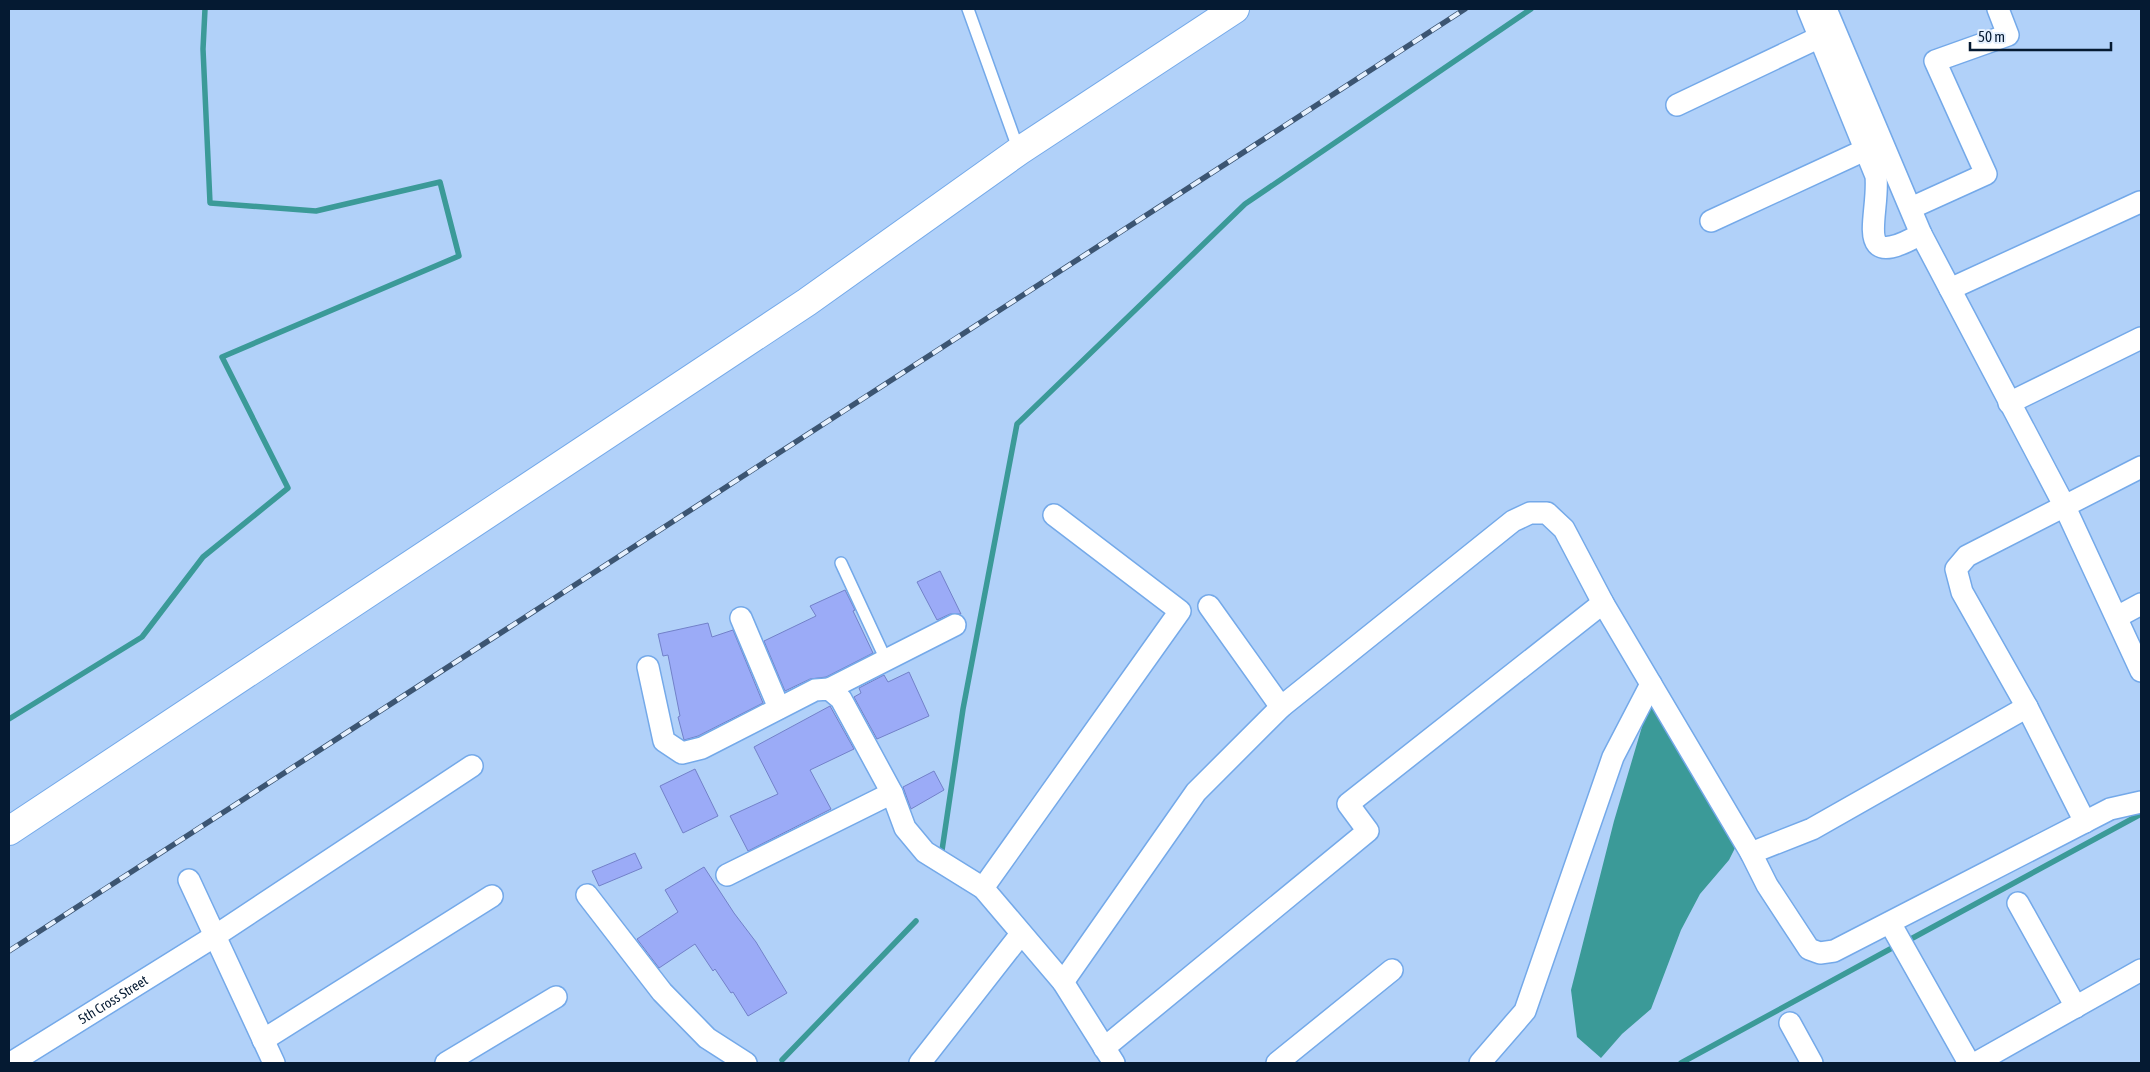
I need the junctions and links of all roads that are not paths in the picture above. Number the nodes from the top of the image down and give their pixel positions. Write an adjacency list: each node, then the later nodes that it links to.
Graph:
1 (968, 9): 9 (lane)
2 (1236, 9): 9 (street)
3 (1808, 9): 6 (street)
4 (1826, 9): 11 (street)
5 (1998, 9): 11 (street)
6 (1820, 38): 7 (street); 8 (street)
7 (1677, 106)
8 (1867, 149): 12 (street); 13 (street)
9 (1019, 152): 39 (street)
10 (2140, 202): 14 (street)
11 (1910, 208): 13 (street)
12 (1711, 221)
13 (1921, 234): 14 (street)
14 (1950, 290): 16 (street)
15 (2141, 338): 16 (street)
16 (2009, 403): 18 (street)
17 (2141, 467): 18 (street)
18 (2064, 505): 24 (street); 32 (street)
19 (1054, 515): 43 (street)
20 (841, 563): 27 (lane)
21 (1603, 603): 30 (street); 34 (street); 57 (street)
22 (2141, 604): 24 (street)
23 (1209, 606): 34 (street)
24 (2117, 617): 29 (street)
25 (741, 618): 33 (street)
26 (955, 625): 27 (street)
27 (886, 660): 31 (street)
28 (648, 666): 33 (street)
29 (2141, 671)
30 (1651, 684): 40 (street); 63 (street)
31 (830, 689): 33 (street); 36 (street)
32 (2027, 707): 38 (street); 40 (street)
33 (779, 708)
34 (1281, 708): 52 (street)
35 (472, 766): 49 (street, 5th Cross Street)
36 (892, 793): 41 (street); 43 (street)
37 (2141, 802): 38 (street)
38 (2085, 822): 47 (street)
39 (9, 831)
40 (1751, 853): 47 (street)
41 (726, 875)
42 (189, 880): 49 (street)
43 (983, 888): 48 (street)
44 (492, 896): 56 (street)
45 (587, 896): 60 (street)
46 (2018, 903): 54 (street)
47 (1890, 923): 65 (street)
48 (1021, 934): 52 (street); 61 (street)
49 (215, 936): 56 (street); 58 (street, 5th Cross Street)
50 (1392, 970): 62 (street)
51 (2141, 970): 54 (street)
52 (1063, 982): 57 (street)
53 (556, 996): 59 (street)
54 (2076, 1006): 66 (street)
55 (1790, 1023): 64 (street)
56 (267, 1056)
57 (1109, 1056)
58 (11, 1063)
59 (446, 1063)
60 (746, 1063)
61 (920, 1063)
62 (1277, 1063)
63 (1480, 1063)
64 (1812, 1063)
65 (1969, 1063)
66 (1976, 1063)

